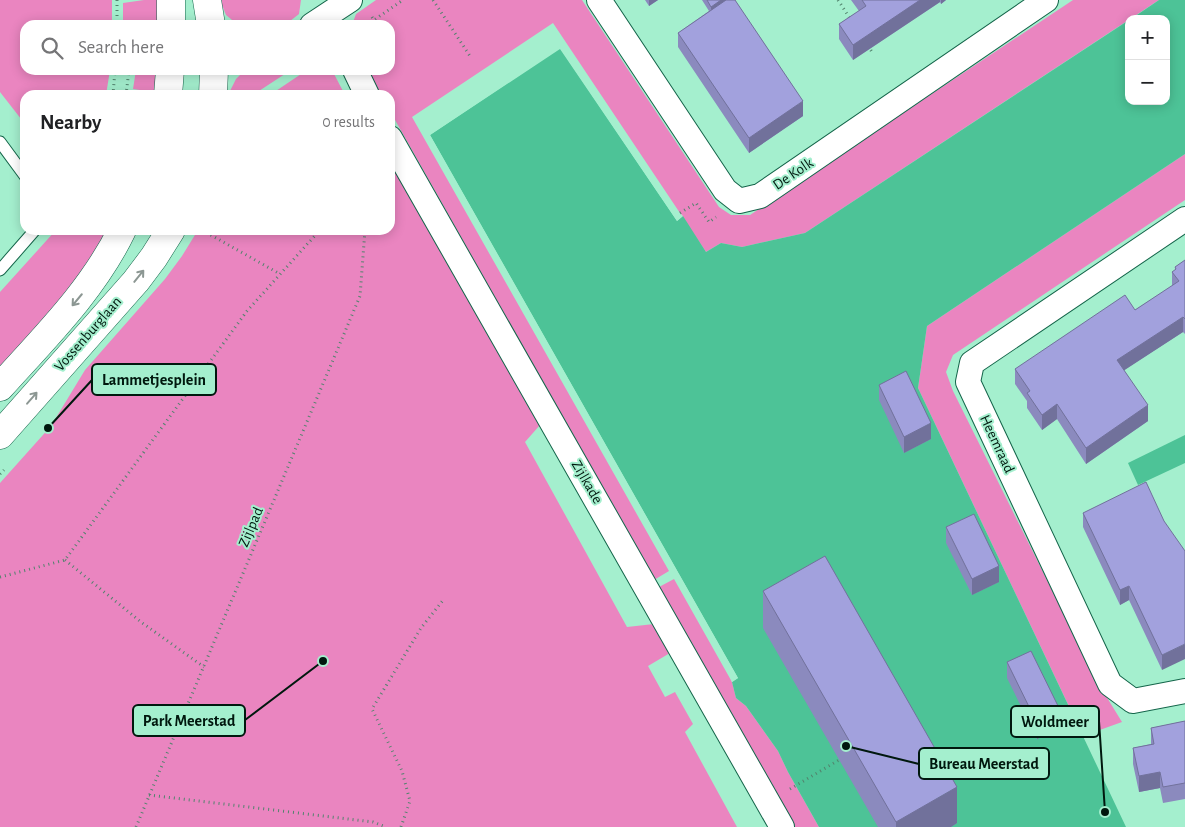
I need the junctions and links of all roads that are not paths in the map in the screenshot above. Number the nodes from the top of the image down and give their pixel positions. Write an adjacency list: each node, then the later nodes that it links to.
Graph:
1 (171, 0): 7 (street)
2 (207, 0): 8 (street)
3 (600, 0): 4 (street, De Kolk)
4 (1046, 0)
5 (360, 7): 6 (street)
6 (322, 16)
7 (171, 20)
8 (210, 20)
9 (170, 75): 12 (street)
10 (214, 75): 13 (street)
11 (357, 75): 14 (street)
12 (168, 90)
13 (213, 90)
14 (365, 90)
15 (0, 142): 17 (lane)
16 (395, 147): 26 (street, Zijlkade)
17 (20, 169)
18 (1185, 219): 25 (street, Heemraad)
19 (31, 235): 22 (lane)
20 (120, 235): 23 (street, Vossenburglaan, one-way to 23)
21 (168, 235): 24 (street, Vossenburglaan, one-way to 21)
22 (0, 270)
23 (0, 387)
24 (0, 435)
25 (1185, 691)
26 (782, 827)

